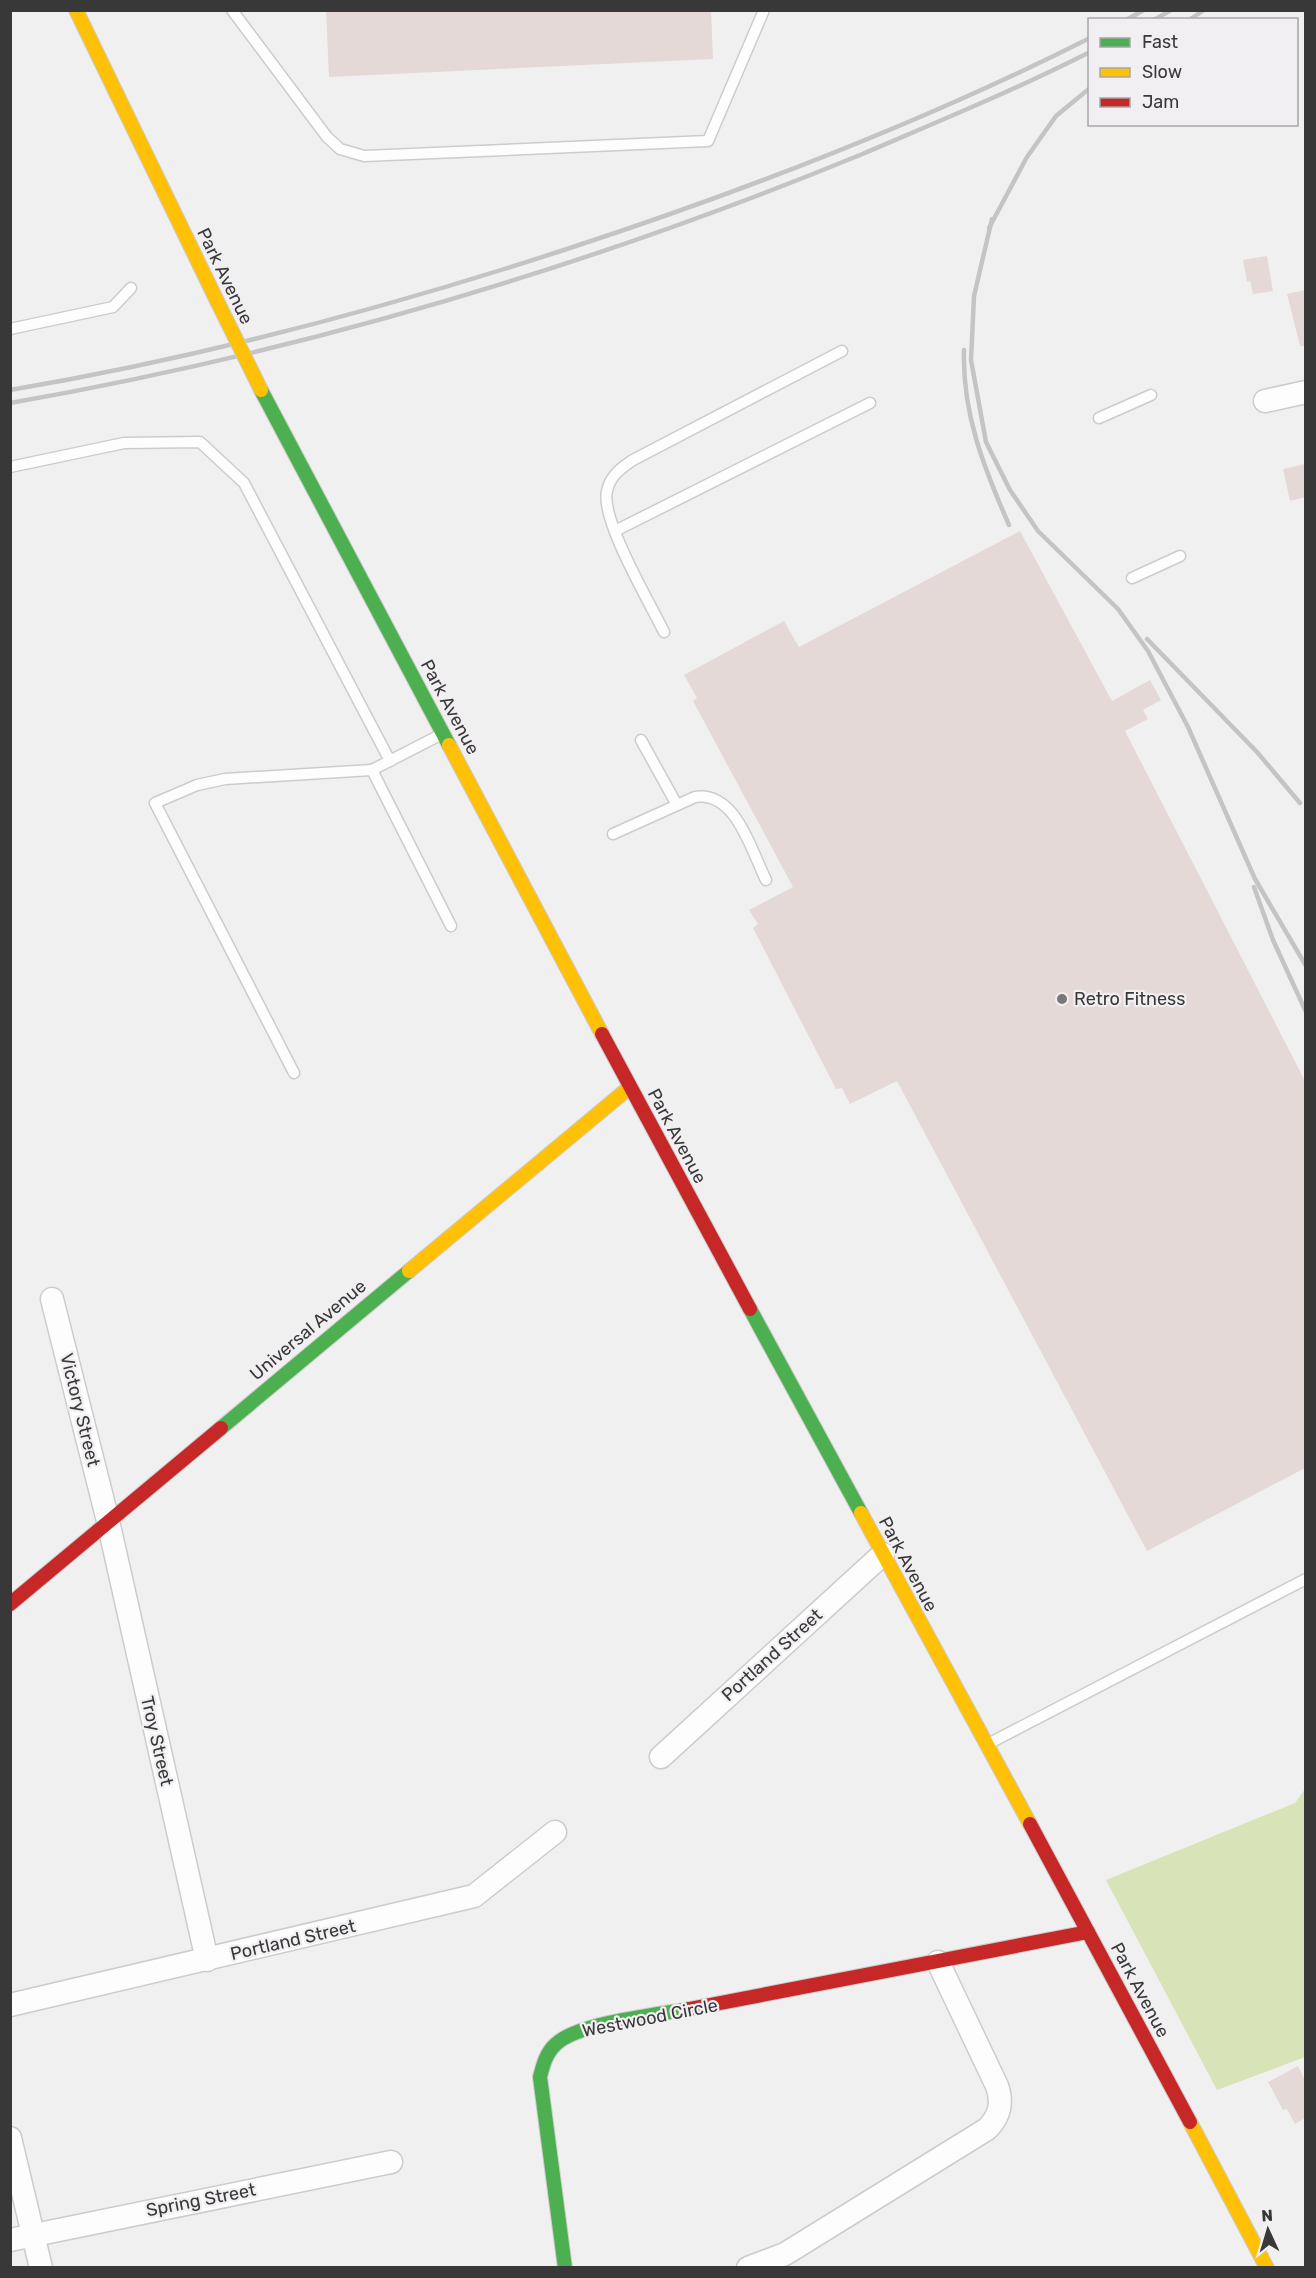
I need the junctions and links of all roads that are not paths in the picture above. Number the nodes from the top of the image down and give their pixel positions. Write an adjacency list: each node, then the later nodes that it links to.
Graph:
1 (76, 10): 17 (street, Park Avenue, bridge)
2 (232, 10): 3 (lane)
3 (764, 10)
4 (131, 288): 5 (lane)
5 (10, 329)
6 (842, 351): 13 (lane)
7 (1305, 392): 9 (street)
8 (1151, 395): 11 (lane)
9 (1265, 401)
10 (870, 403): 13 (lane)
11 (1099, 418)
12 (10, 467): 19 (lane)
13 (615, 531): 16 (lane)
14 (1180, 556): 15 (lane)
15 (1132, 578)
16 (664, 632)
17 (443, 734): 19 (lane); 26 (street, Park Avenue)
18 (641, 740): 21 (lane)
19 (390, 761): 20 (lane)
20 (372, 770): 24 (lane); 25 (lane)
21 (677, 805): 22 (lane); 23 (lane)
22 (613, 834)
23 (766, 880)
24 (451, 926)
25 (294, 1073)
26 (630, 1087): 28 (street, Universal Avenue); 29 (street, Park Avenue)
27 (52, 1299): 28 (street, Victory Street)
28 (108, 1521): 31 (street, Universal Avenue); 36 (street, Troy Street)
29 (883, 1554): 32 (street, Park Avenue); 33 (street, Portland Street)
30 (1305, 1579): 32 (lane)
31 (10, 1604)
32 (985, 1745): 35 (street, Park Avenue)
33 (661, 1757)
34 (555, 1832): 36 (street, Portland Street)
35 (1088, 1932): 37 (street, Westwood Circle); 46 (street, Park Avenue)
36 (207, 1960): 38 (street, Portland Street)
37 (938, 1962): 44 (street, Westwood Circle); 45 (street)
38 (10, 2005)
39 (10, 2138): 41 (street)
40 (391, 2162): 41 (street, Spring Street)
41 (33, 2234): 42 (street, Spring Street); 43 (street)
42 (10, 2240)
43 (40, 2268)
44 (566, 2268)
45 (748, 2268)
46 (1267, 2268)

